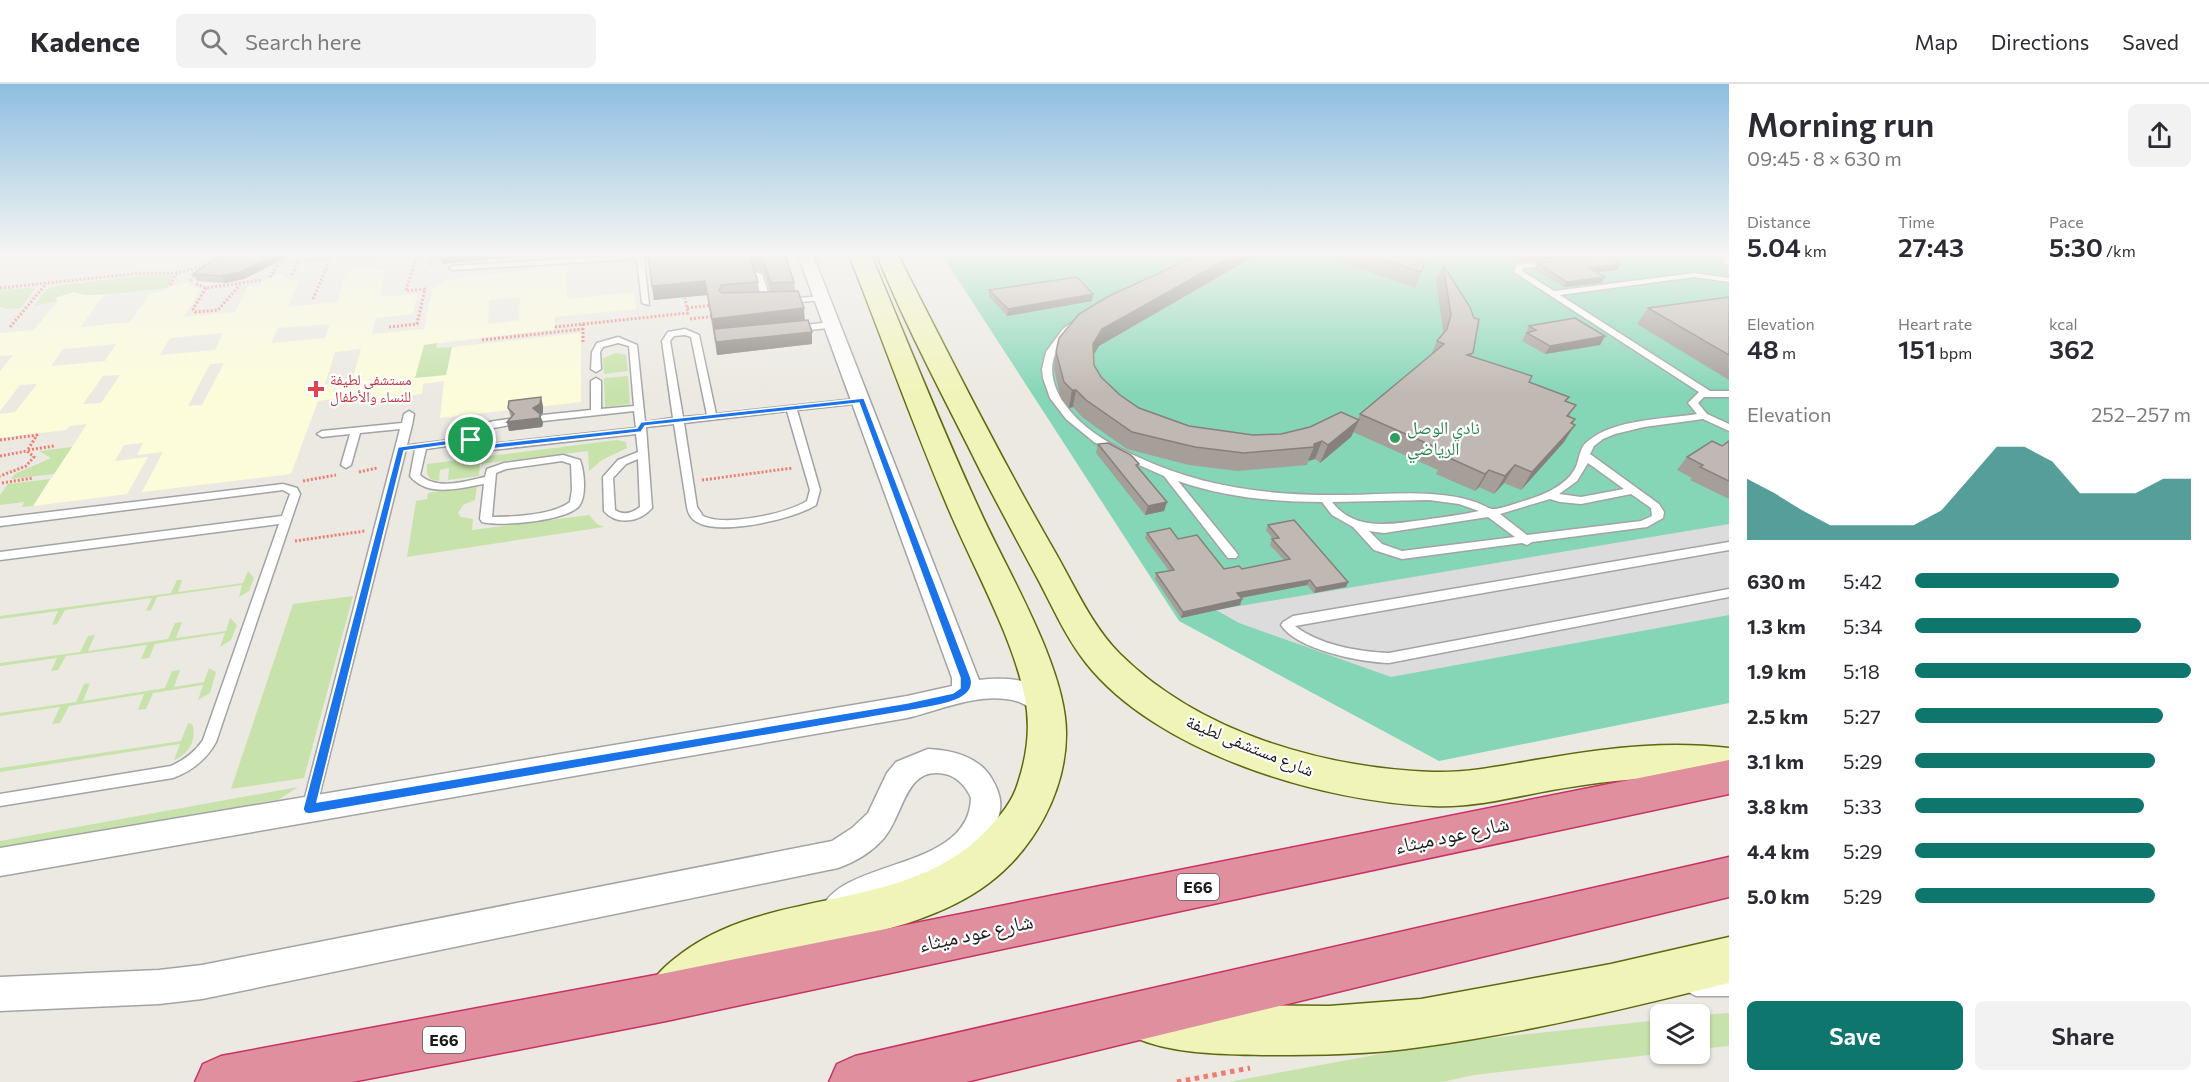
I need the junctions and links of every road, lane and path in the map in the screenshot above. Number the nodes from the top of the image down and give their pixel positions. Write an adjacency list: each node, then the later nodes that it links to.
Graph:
1 (31, 302): 19 (path)
2 (198, 302): 3 (path)
3 (229, 302)
4 (422, 302): 20 (path)
5 (686, 302): 14 (path)
6 (740, 302): 13 (lane)
7 (767, 302): 8 (lane)
8 (773, 302)
9 (823, 302): 18 (street)
10 (879, 302): 61 (main road)
11 (910, 302): 62 (main road, شارع مستشفى لطيفة)
12 (1563, 302): 27 (lane)
13 (726, 303): 14 (path)
14 (687, 308): 21 (path)
15 (723, 315): 16 (path)
16 (689, 319)
17 (1085, 319): 55 (lane)
18 (832, 325): 23 (lane); 29 (street)
19 (10, 327)
20 (389, 327)
21 (555, 327)
22 (583, 329): 24 (path)
23 (786, 330)
24 (482, 340)
25 (596, 369): 30 (lane)
26 (596, 381): 32 (lane)
27 (1707, 393): 28 (lane); 33 (lane)
28 (1729, 394)
29 (862, 400): 31 (lane); 76 (street)
30 (639, 408): 32 (lane); 38 (lane)
31 (791, 408): 34 (lane); 52 (lane)
32 (596, 412): 35 (lane)
33 (1704, 416): 39 (lane); 49 (lane)
34 (712, 417): 36 (lane); 36 (lane)
35 (543, 418)
36 (679, 420): 38 (lane); 58 (lane)
37 (510, 422): 43 (lane)
38 (641, 427): 43 (lane); 48 (lane)
39 (1729, 428)
40 (356, 430): 41 (lane); 46 (lane); 51 (lane)
41 (322, 434)
42 (0, 440): 47 (path)
43 (471, 440): 45 (lane)
44 (54, 446): 47 (path)
45 (421, 446): 46 (lane); 57 (lane)
46 (400, 449): 69 (lane)
47 (27, 450): 50 (path); 53 (path)
48 (643, 453): 48 (lane)
49 (1584, 455): 60 (lane); 63 (lane)
50 (0, 456)
51 (346, 465)
52 (808, 466): 58 (path); 58 (lane)
53 (8, 474): 54 (path); 59 (path)
54 (0, 476)
55 (1168, 476): 64 (lane); 73 (lane)
56 (33, 478): 59 (path)
57 (488, 480): 57 (lane)
58 (688, 482)
59 (1, 484)
60 (1634, 490): 63 (lane); 70 (lane)
61 (958, 495): 62 (main road); 77 (main road)
62 (1006, 495): 78 (main road, شارع مستشفى لطيفة)
63 (1550, 495): 65 (lane)
64 (1325, 499): 65 (lane); 68 (lane)
65 (1491, 511): 68 (lane); 70 (lane)
66 (286, 519): 67 (lane); 71 (lane); 74 (lane)
67 (0, 522)
68 (1356, 525): 70 (lane)
69 (380, 529): 71 (path); 81 (lane)
70 (1527, 541)
71 (278, 543): 80 (lane)
72 (1729, 546): 75 (lane)
73 (1232, 555)
74 (0, 556)
75 (1729, 593)
76 (965, 691): 77 (street); 81 (street)
77 (1045, 705): 84 (main road)
78 (1729, 764)
79 (1729, 777): 89 (highway, شارع عود ميثاء / E66)
80 (0, 800)
81 (309, 809): 82 (street)
82 (0, 862)
83 (1729, 877): 90 (highway)
84 (818, 924): 88 (street); 89 (main road)
85 (1729, 960): 87 (main road)
86 (1729, 987): 87 (lane)
87 (1611, 988): 90 (main road)
88 (0, 994)
89 (666, 997): 91 (highway, شارع عود ميثاء / E66)
90 (1134, 1019): 92 (highway)
91 (221, 1082)
92 (855, 1082)

